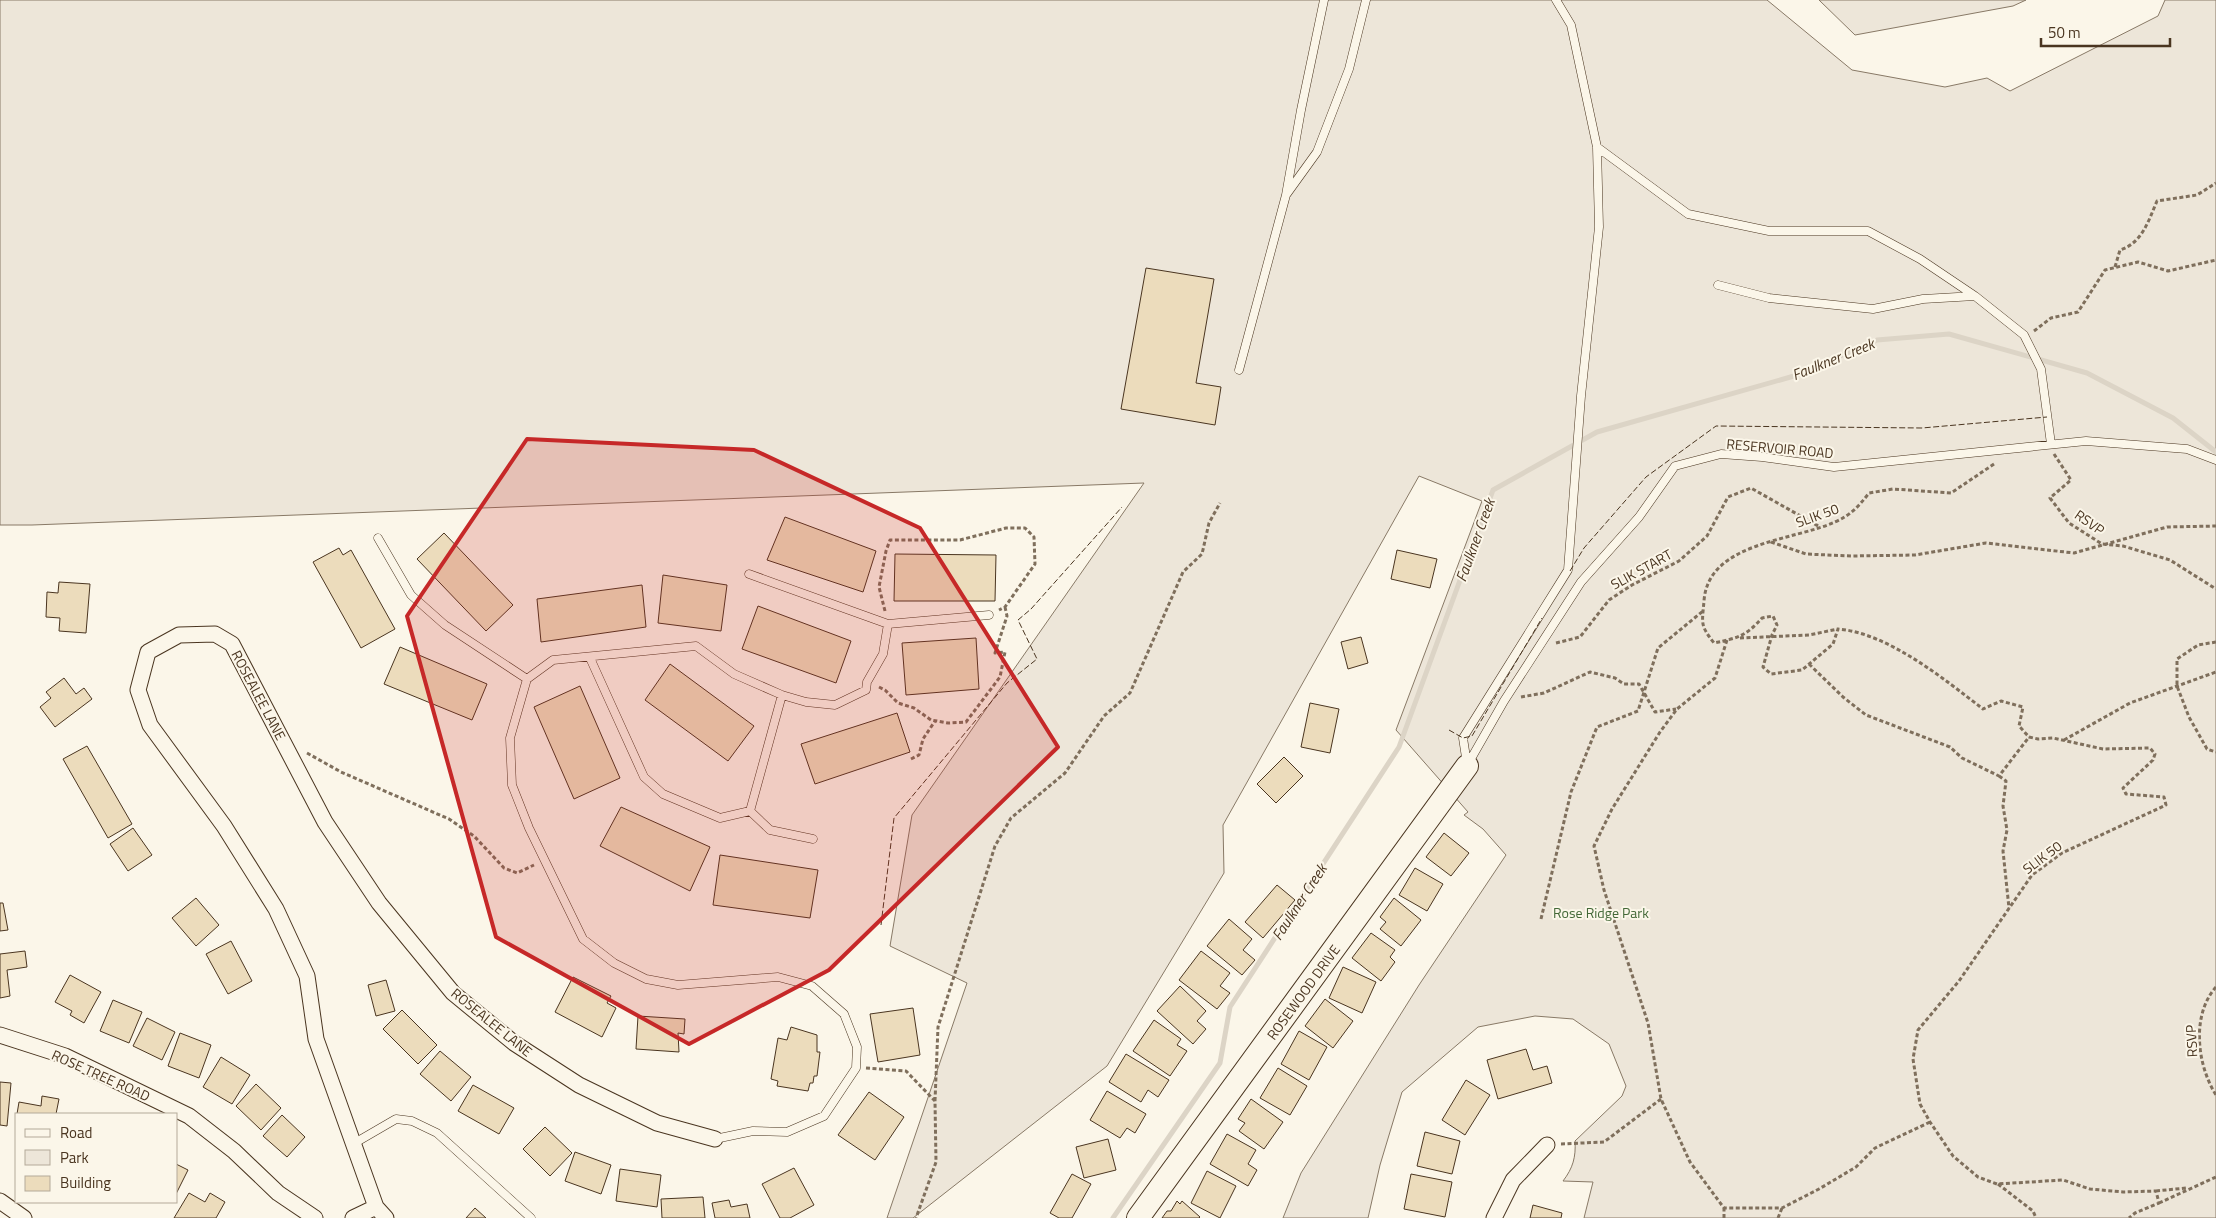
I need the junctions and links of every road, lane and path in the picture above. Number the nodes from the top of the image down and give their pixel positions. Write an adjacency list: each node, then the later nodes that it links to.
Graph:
1 (1324, 0): 6 (lane)
2 (1366, 0): 6 (lane)
3 (1556, 0): 4 (lane)
4 (1596, 147): 10 (lane); 50 (lane)
5 (2216, 183): 8 (path)
6 (1286, 195): 12 (lane)
7 (2216, 260): 8 (path)
8 (2115, 267): 11 (path)
9 (1718, 285): 10 (lane)
10 (1975, 296): 11 (lane)
11 (2025, 337): 13 (lane)
12 (1239, 370)
13 (2051, 444): 14 (lane, RESERVOIR ROAD); 15 (lane, RESERVOIR ROAD); 21 (path, RSVP)
14 (2015, 448): 18 (path, SLIK 50); 33 (lane, RESERVOIR ROAD)
15 (2216, 460)
16 (1220, 502): 62 (path)
17 (2216, 526): 21 (path)
18 (1820, 527): 20 (path, SLIK 50); 33 (path, SLIK START)
19 (378, 538): 37 (lane)
20 (1771, 542): 21 (path); 25 (path, SLIK 50)
21 (2102, 544): 23 (path, RSVP)
22 (749, 574): 27 (lane)
23 (2216, 589)
24 (1005, 607): 26 (path); 27 (path); 44 (path)
25 (1703, 611): 31 (path, SLIK 50); 40 (path)
26 (989, 615): 27 (lane)
27 (888, 624): 38 (lane)
28 (1838, 629): 29 (path, SLIK 50); 35 (path, SLIK 50); 45 (path, SLIK 50)
29 (1772, 635): 30 (path, SLIK 50); 30 (path, SLIK 50); 35 (path, SLIK 50)
30 (1739, 638): 31 (path, SLIK 50)
31 (1727, 640): 43 (path)
32 (2216, 642): 39 (path)
33 (1538, 647): 42 (lane, RESERVOIR ROAD)
34 (590, 658): 37 (lane); 41 (lane); 52 (lane)
35 (1809, 664): 51 (path)
36 (2216, 672): 39 (path)
37 (527, 680): 54 (lane)
38 (867, 682): 41 (lane); 44 (path)
39 (2177, 686): 47 (path); 48 (path)
40 (1644, 692): 42 (path); 43 (path); 56 (path)
41 (782, 695): 52 (lane)
42 (1504, 700): 50 (lane, RESERVOIR ROAD)
43 (1677, 709): 61 (path)
44 (934, 721): 49 (path)
45 (2029, 737): 47 (path, SLIK 50); 51 (path)
46 (282, 740): 54 (path); 64 (street, ROSEALEE LANE); 65 (street, ROSEALEE LANE)
47 (2064, 741): 55 (path, SLIK 50)
48 (2216, 752)
49 (911, 758)
50 (1467, 766): 81 (street, ROSEWOOD DRIVE)
51 (1999, 776): 55 (path)
52 (750, 811): 53 (lane)
53 (813, 839)
54 (544, 860): 59 (lane)
55 (2009, 908): 63 (path, SLIK 50)
56 (1541, 919)
57 (2216, 987): 60 (path, RSVP)
58 (0, 1035): 77 (street, ROSE TREE ROAD)
59 (856, 1068): 62 (path); 64 (lane)
60 (2216, 1095)
61 (1661, 1099): 66 (path); 73 (path)
62 (936, 1101): 80 (path)
63 (1930, 1122): 68 (path, SLIK 50); 74 (path)
64 (715, 1139)
65 (354, 1144): 75 (street, ROSEALEE LANE); 79 (lane)
66 (1547, 1145): 82 (street)
67 (2216, 1177): 69 (path)
68 (1997, 1184): 70 (path, SLIK 50); 85 (path)
69 (2190, 1187): 70 (path, SLIK 50); 72 (path)
70 (2156, 1191): 72 (path)
71 (0, 1201): 76 (street)
72 (2159, 1203): 86 (path)
73 (1724, 1208): 74 (path); 83 (path)
74 (1782, 1208): 84 (path)
75 (381, 1213): 78 (street)
76 (24, 1218)
77 (315, 1218)
78 (353, 1218)
79 (531, 1218)
80 (916, 1218)
81 (1138, 1218)
82 (1494, 1218)
83 (1724, 1218)
84 (1778, 1218)
85 (2036, 1218)
86 (2128, 1218)

